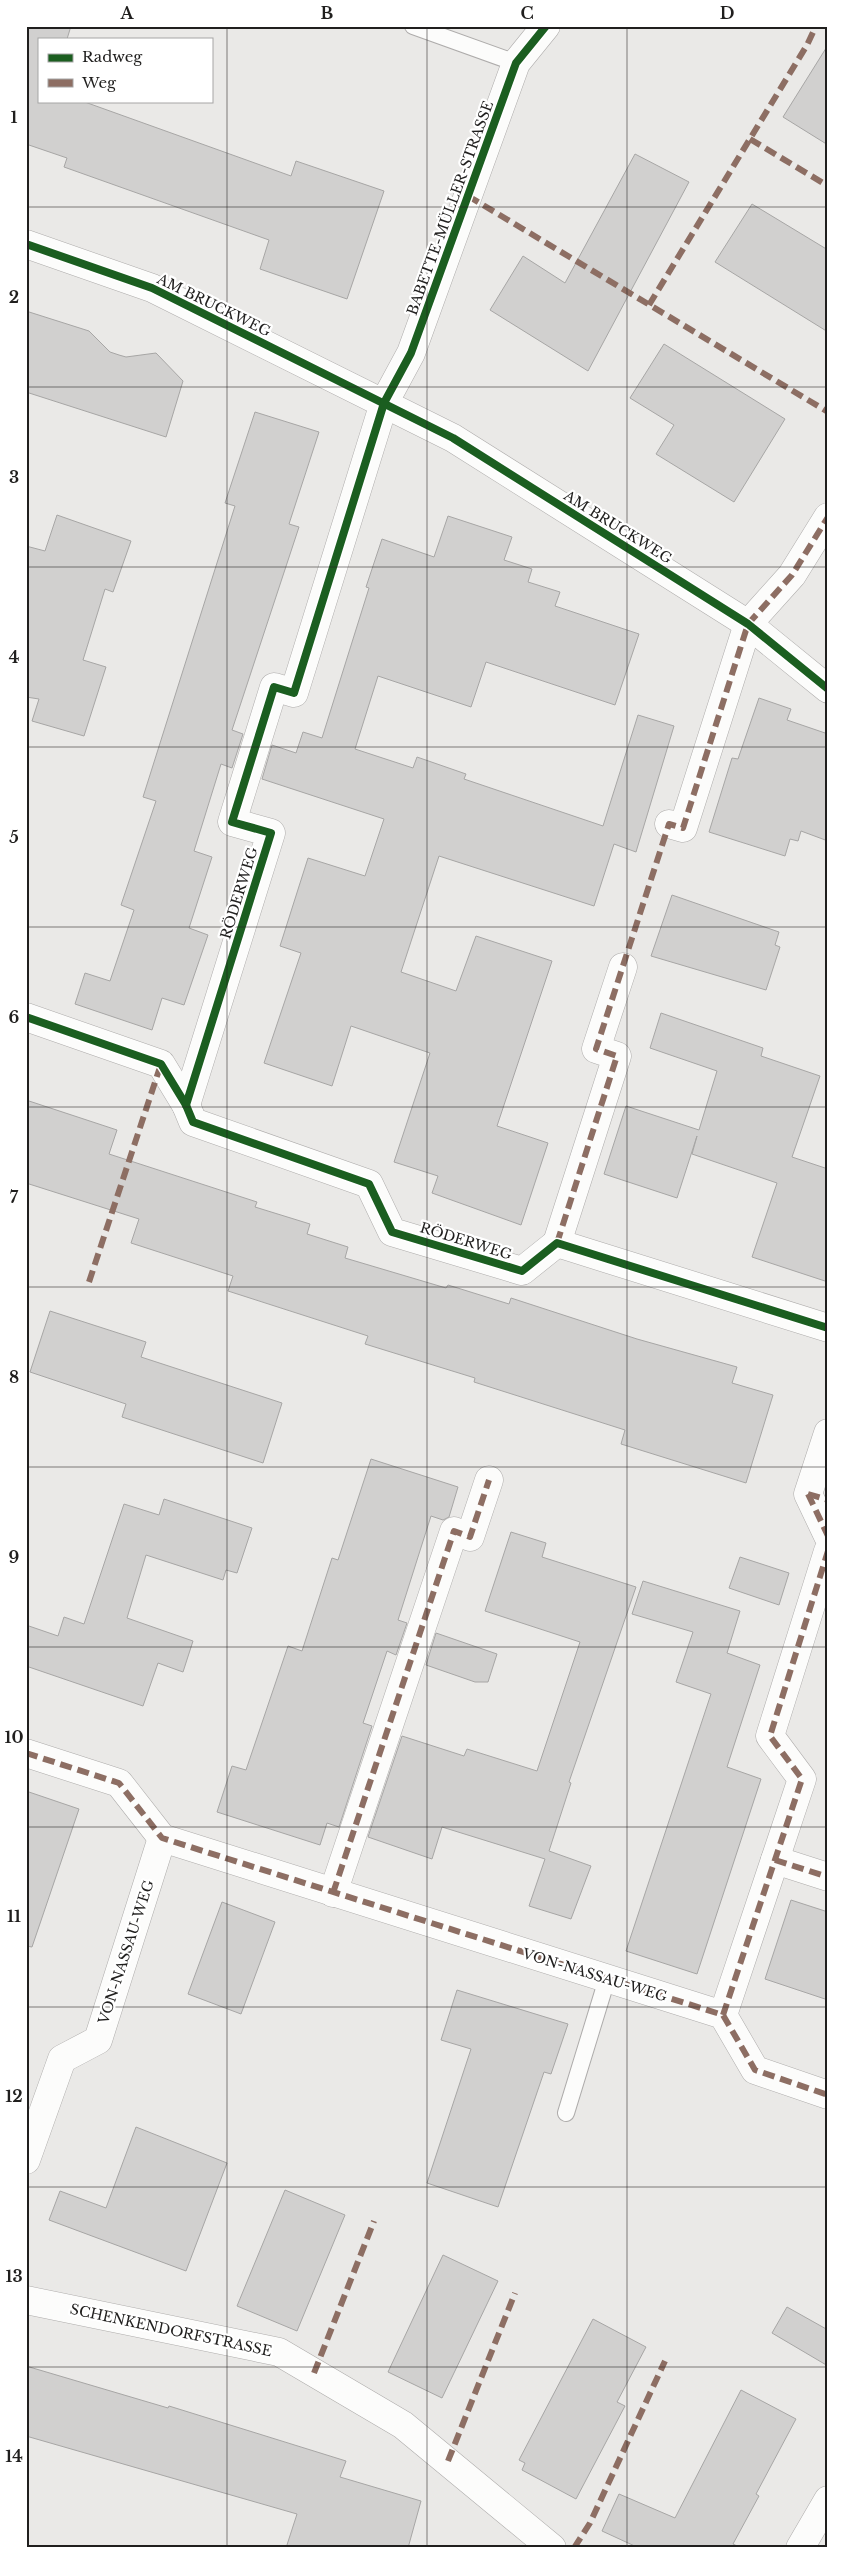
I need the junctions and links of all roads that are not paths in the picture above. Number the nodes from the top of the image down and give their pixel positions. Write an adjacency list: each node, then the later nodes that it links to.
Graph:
1 (413, 26): 3 (lane)
2 (546, 26): 3 (street, BABETTE-MÜLLER-STRASSE)
3 (516, 63): 5 (street, BABETTE-MÜLLER-STRASSE)
4 (26, 244): 5 (street, AM BRUCKWEG)
5 (384, 403): 7 (street, AM BRUCKWEG); 12 (street, RÖDERWEG)
6 (828, 517): 7 (street)
7 (748, 624): 8 (street, AM BRUCKWEG); 9 (street)
8 (828, 689)
9 (669, 824)
10 (623, 967): 13 (street)
11 (26, 1016): 12 (street, RÖDERWEG)
12 (186, 1105): 13 (street, RÖDERWEG)
13 (557, 1243): 14 (street)
14 (828, 1328)
15 (828, 1433): 17 (street)
16 (489, 1480): 24 (street)
17 (818, 1497): 18 (street)
18 (828, 1536)
19 (828, 1551): 22 (street)
20 (26, 1753): 21 (street)
21 (162, 1838): 24 (street, VON-NASSAU-WEG); 29 (street, VON-NASSAU-WEG)
22 (775, 1860): 23 (street); 26 (street)
23 (828, 1877)
24 (333, 1893): 25 (street, VON-NASSAU-WEG)
25 (607, 1979): 26 (street, VON-NASSAU-WEG); 28 (lane)
26 (723, 2015): 27 (street)
27 (828, 2095)
28 (566, 2113)
29 (26, 2160)
30 (26, 2300): 32 (street, SCHENKENDORFSTRASSE)
31 (828, 2500): 33 (street)
32 (552, 2548)
33 (800, 2548)

